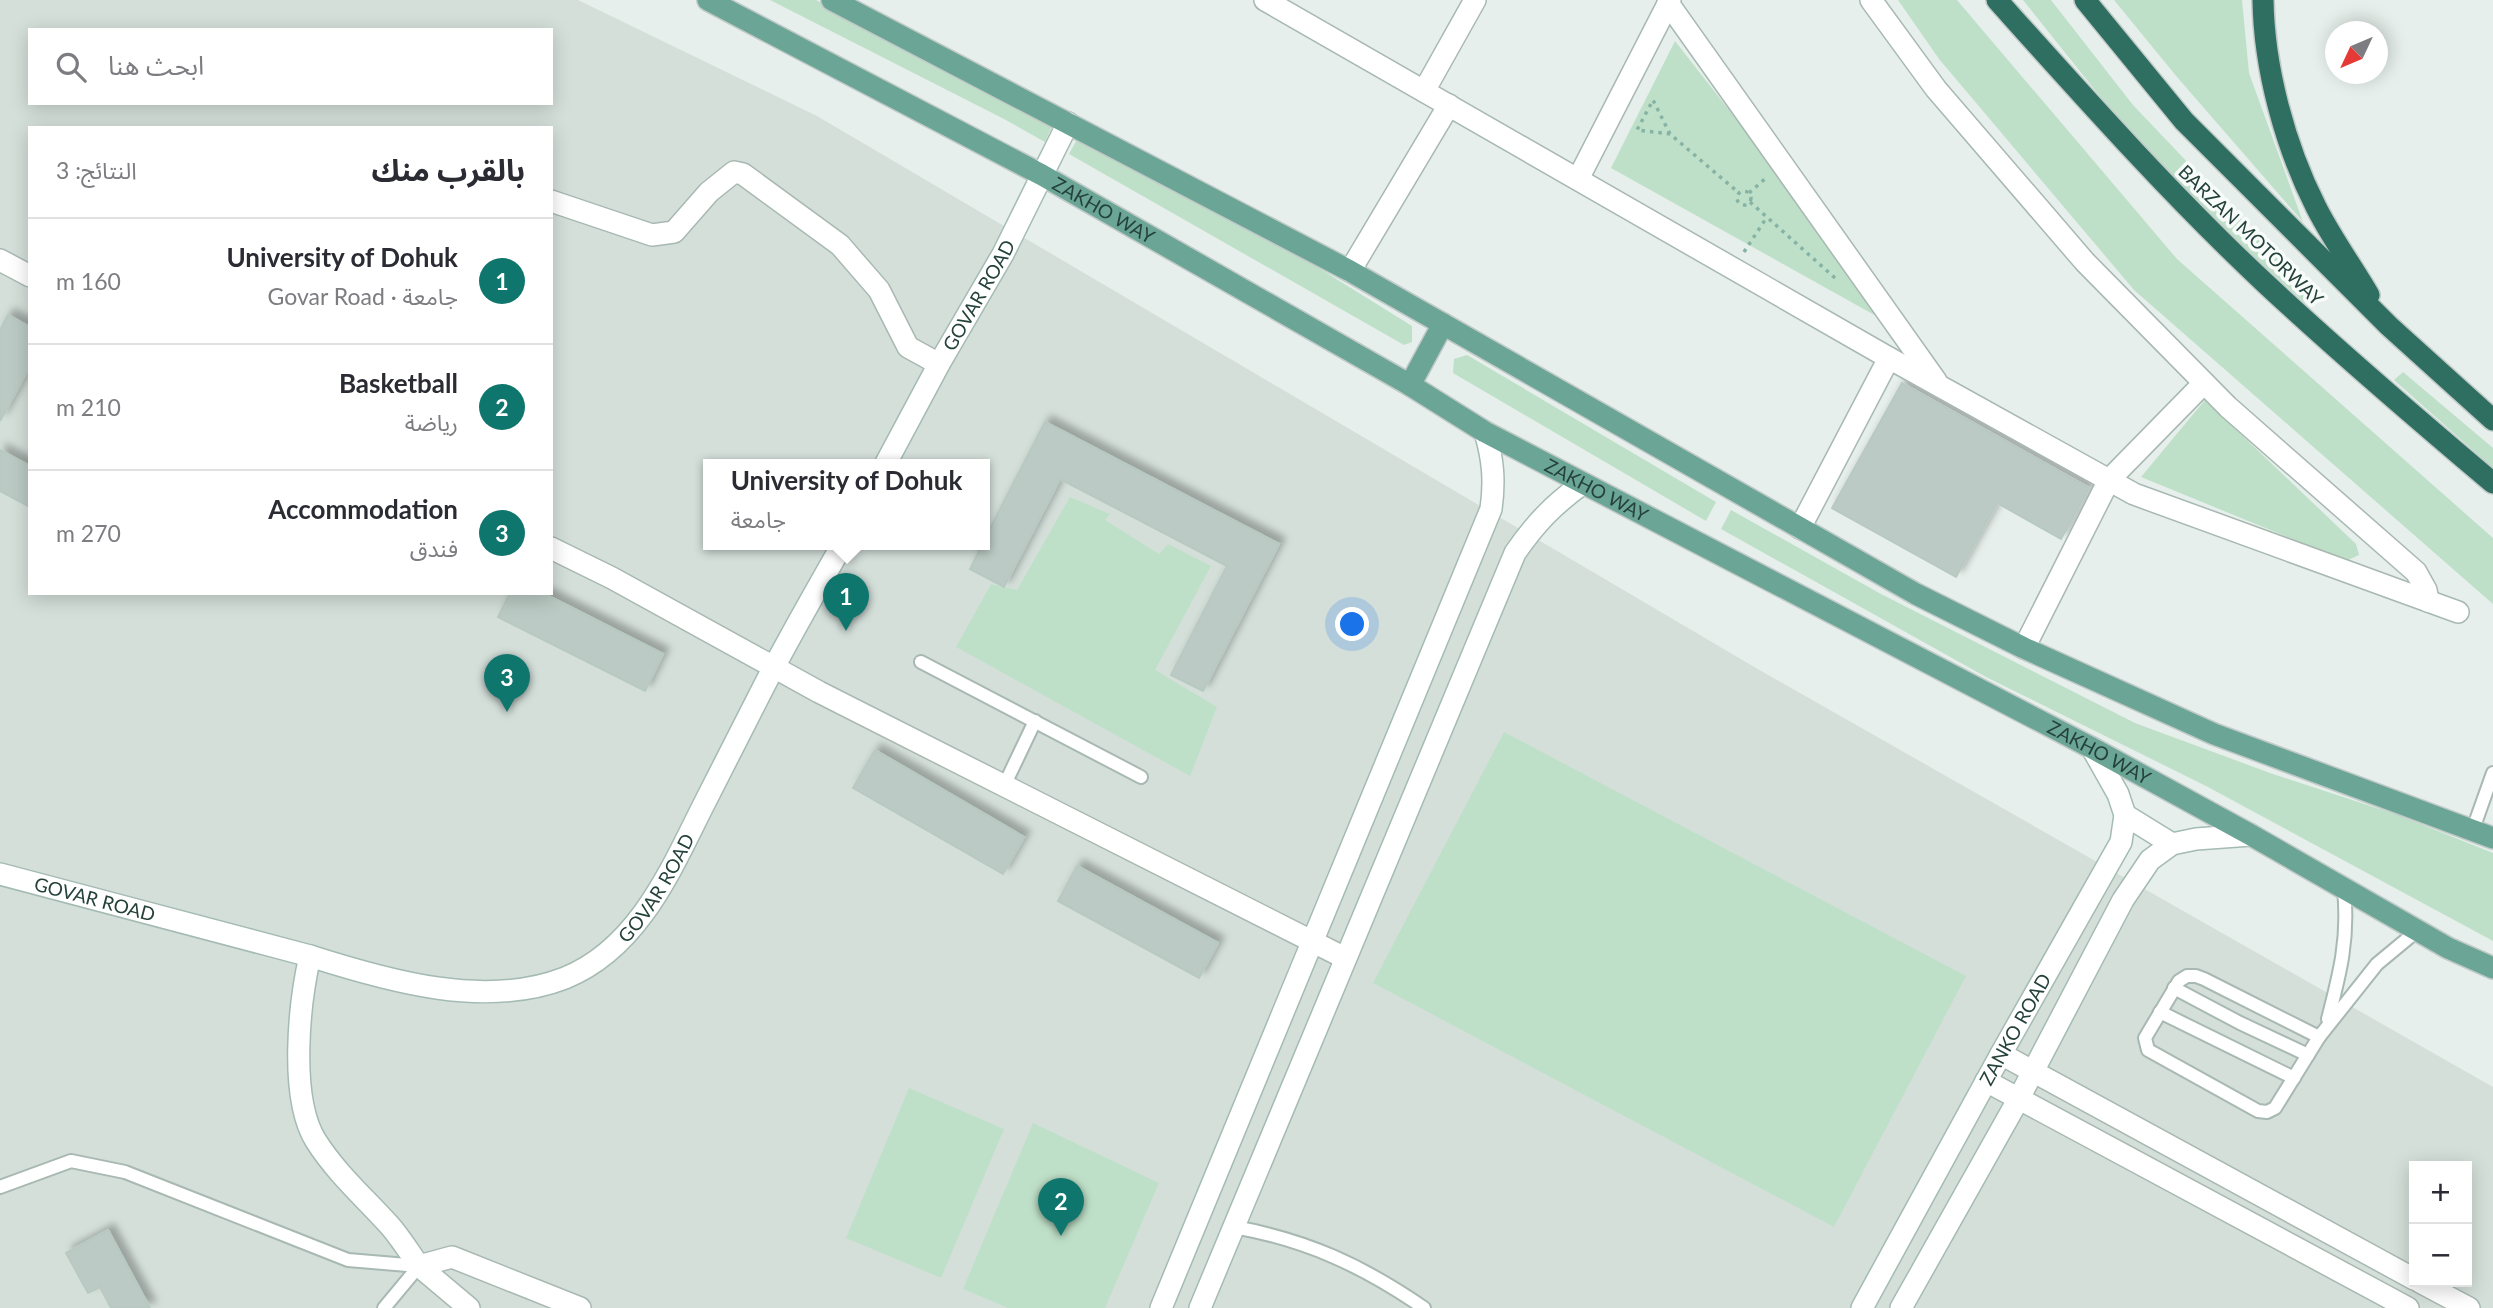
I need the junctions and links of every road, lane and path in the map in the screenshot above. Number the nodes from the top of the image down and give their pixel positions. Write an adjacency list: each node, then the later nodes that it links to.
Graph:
1 (708, 0): 15 (main road, ZAKHO WAY)
2 (832, 0): 12 (main road)
3 (1475, 0): 10 (street)
4 (1871, 0): 31 (street)
5 (1997, 0): 37 (highway, BARZAN MOTORWAY)
6 (2085, 0): 28 (highway, BARZAN MOTORWAY)
7 (2263, 0): 28 (highway)
8 (1669, 2): 16 (street); 33 (street)
9 (1276, 3): 10 (street)
10 (1424, 91): 11 (street)
11 (1449, 105): 16 (street); 24 (street)
12 (1068, 123): 15 (street, GOVAR ROAD); 24 (main road)
13 (1670, 135): 13 (path); 17 (path)
14 (1771, 174): 18 (path)
15 (1042, 175): 30 (street, GOVAR ROAD); 32 (main road, ZAKHO WAY)
16 (1578, 180): 23 (street)
17 (1739, 193): 18 (path); 20 (path)
18 (1749, 193): 20 (path)
19 (553, 202): 30 (street)
20 (1750, 202): 21 (path)
21 (1767, 217): 23 (path); 26 (path)
22 (0, 260): 25 (street)
23 (1734, 269): 29 (street)
24 (1350, 271): 27 (main road)
25 (28, 275)
26 (1838, 281)
27 (1443, 324): 32 (main road); 42 (main road)
28 (2389, 326): 34 (highway, BARZAN MOTORWAY)
29 (1889, 358): 33 (street); 42 (street)
30 (939, 364): 36 (street, GOVAR ROAD)
31 (2204, 383): 38 (street); 47 (street)
32 (1410, 385): 35 (main road, ZAKHO WAY)
33 (1940, 387): 38 (street)
34 (2493, 420)
35 (1485, 432): 40 (main road, ZAKHO WAY); 43 (street)
36 (888, 459)
37 (2466, 460): 39 (highway, BARZAN MOTORWAY); 41 (lane)
38 (2109, 480): 47 (street); 49 (street)
39 (2493, 483)
40 (1582, 484): 46 (street); 53 (main road, ZAKHO WAY)
41 (2493, 495)
42 (1800, 528): 49 (main road)
43 (1479, 540): 46 (street); 65 (street)
44 (553, 549): 51 (street)
45 (839, 550): 51 (street, GOVAR ROAD)
46 (1514, 553): 67 (street)
47 (2428, 601): 48 (street)
48 (2458, 612)
49 (2024, 648): 58 (main road)
50 (921, 662): 52 (lane)
51 (774, 666): 56 (street); 66 (street, GOVAR ROAD)
52 (1035, 722): 55 (lane); 56 (lane)
53 (2092, 748): 57 (street); 59 (main road, ZAKHO WAY)
54 (2493, 774): 58 (lane)
55 (1141, 777)
56 (1004, 786): 65 (street)
57 (2126, 815): 61 (street); 72 (street, ZANKO ROAD)
58 (2473, 830): 60 (main road)
59 (2251, 835): 61 (street); 63 (main road, ZAKHO WAY)
60 (2493, 838)
61 (2172, 844): 74 (street, ZANKO ROAD)
62 (0, 874): 66 (street, GOVAR ROAD)
63 (2344, 890): 64 (main road, ZAKHO WAY); 71 (lane)
64 (2418, 930): 68 (main road, ZAKHO WAY); 71 (lane)
65 (1313, 942): 67 (street); 86 (street)
66 (310, 956): 80 (street)
67 (1345, 958): 79 (street)
68 (2493, 968)
69 (2174, 988): 70 (lane); 71 (lane); 73 (lane)
70 (2160, 1012): 75 (lane); 75 (lane)
71 (2322, 1031): 73 (lane)
72 (2001, 1054): 74 (street); 76 (street, ZANKO ROAD)
73 (2308, 1055): 75 (lane)
74 (2032, 1072): 77 (street, ZANKO ROAD); 81 (street)
75 (2294, 1078)
76 (1986, 1081): 77 (street); 89 (street, ZANKO ROAD)
77 (2018, 1100): 90 (street, ZANKO ROAD); 91 (street)
78 (0, 1187): 80 (lane)
79 (1234, 1227): 87 (street); 88 (lane)
80 (419, 1266): 83 (lane); 84 (street); 85 (street)
81 (2409, 1276)
82 (2429, 1287): 92 (street)
83 (384, 1308)
84 (469, 1308)
85 (580, 1308)
86 (1161, 1308)
87 (1200, 1308)
88 (1424, 1308)
89 (1862, 1308)
90 (1901, 1308)
91 (2408, 1308)
92 (2469, 1308)

